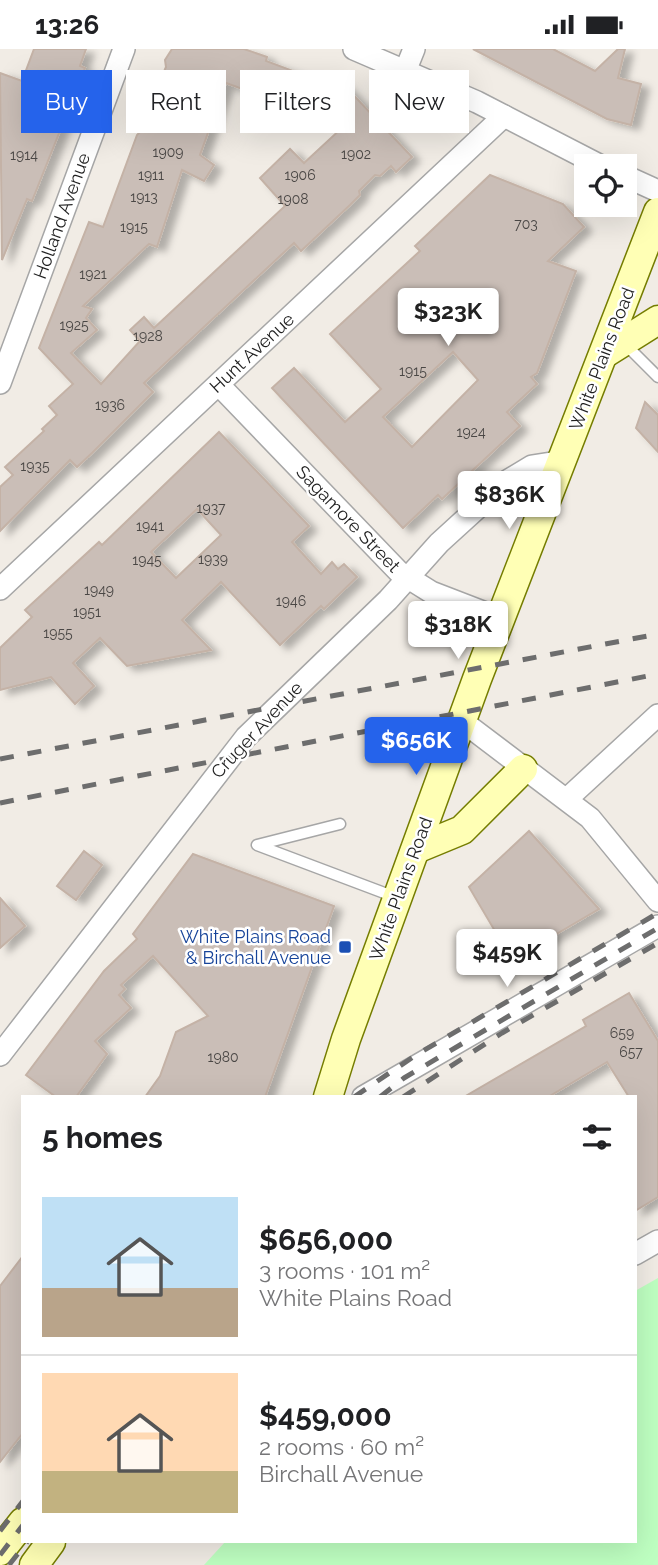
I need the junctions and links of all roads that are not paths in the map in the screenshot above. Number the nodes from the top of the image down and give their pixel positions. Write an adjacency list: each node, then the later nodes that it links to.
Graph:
1 (124, 49): 13 (street, Holland Avenue)
2 (354, 49): 4 (street)
3 (414, 49): 4 (street)
4 (406, 69): 5 (street)
5 (504, 116): 6 (street); 14 (street, Hunt Avenue)
6 (578, 154)
7 (637, 181): 8 (street)
8 (658, 191)
9 (658, 212): 11 (main road, White Plains Road)
10 (658, 320): 11 (main road)
11 (614, 348): 12 (lane); 15 (main road, White Plains Road)
12 (658, 377)
13 (0, 383)
14 (219, 384): 16 (street, Sagamore Street); 17 (street, Hunt Avenue)
15 (564, 461): 16 (street, Cruger Avenue); 18 (main road, White Plains Road)
16 (407, 577): 18 (street, Sagamore Street); 28 (street, Cruger Avenue)
17 (0, 589)
18 (501, 619): 20 (main road, White Plains Road)
19 (658, 715): 22 (street)
20 (462, 721): 21 (street); 24 (main road, White Plains Road)
21 (523, 769): 22 (street); 24 (main road)
22 (568, 798): 26 (street)
23 (340, 824): 25 (lane)
24 (416, 849): 25 (main road, White Plains Road)
25 (397, 898): 29 (main road, White Plains Road)
26 (658, 901)
27 (658, 926): 30 (street)
28 (0, 1055)
29 (329, 1095)
30 (366, 1095)
31 (658, 1241): 32 (street)
32 (637, 1253)
33 (21, 1525): 35 (main road)
34 (50, 1543): 36 (main road)
35 (0, 1551)
36 (34, 1565)

